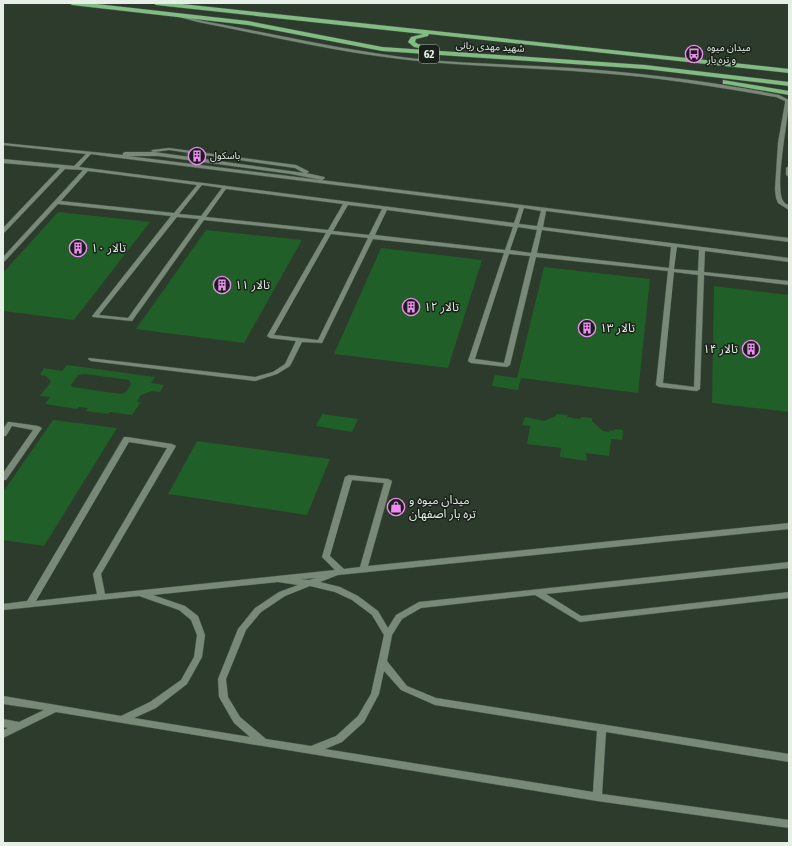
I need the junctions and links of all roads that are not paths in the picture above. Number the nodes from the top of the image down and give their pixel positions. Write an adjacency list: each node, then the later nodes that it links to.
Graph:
1 (72, 3): 5 (highway, شهید مهدی ربانی / 62)
2 (156, 3): 4 (highway, شهید مهدی ربانی / 62)
3 (196, 3): 4 (highway)
4 (250, 13): 6 (highway, شهید مهدی ربانی / 62)
5 (174, 14): 7 (highway, شهید مهدی ربانی / 62); 28 (lane)
6 (442, 34): 7 (highway); 9 (highway, شهید مهدی ربانی / 62)
7 (510, 58): 8 (highway, شهید مهدی ربانی / 62)
8 (645, 67): 10 (highway, شهید مهدی ربانی / 62); 11 (highway)
9 (789, 71)
10 (789, 84)
11 (789, 93)
12 (3, 144): 13 (lane)
13 (90, 153): 14 (lane); 17 (lane)
14 (112, 155): 22 (lane); 22 (lane)
15 (3, 161): 16 (lane)
16 (64, 167): 17 (lane); 34 (lane)
17 (75, 168): 19 (lane)
18 (789, 168): 20 (lane)
19 (87, 169): 21 (lane); 24 (lane)
20 (789, 174)
21 (200, 184): 23 (lane); 30 (lane)
22 (340, 184): 26 (lane)
23 (225, 187): 25 (lane); 31 (lane)
24 (57, 202): 30 (lane); 42 (lane)
25 (346, 203): 27 (lane); 35 (lane)
26 (522, 207): 29 (lane); 32 (lane)
27 (384, 208): 32 (lane); 36 (lane)
28 (789, 208)
29 (544, 210): 33 (lane); 37 (lane)
30 (175, 215): 31 (lane); 31 (lane)
31 (203, 218): 35 (lane)
32 (516, 226): 33 (lane); 40 (lane)
33 (539, 229): 38 (lane); 41 (lane)
34 (3, 231)
35 (329, 232): 36 (lane); 47 (lane)
36 (371, 237): 40 (lane); 47 (lane)
37 (789, 240)
38 (674, 245): 39 (lane); 44 (lane)
39 (702, 249): 43 (lane); 45 (lane)
40 (507, 252): 41 (lane); 41 (lane)
41 (533, 255): 44 (lane)
42 (3, 260)
43 (789, 260)
44 (672, 270): 45 (lane); 45 (lane)
45 (702, 274): 46 (lane)
46 (789, 283)
47 (300, 340): 48 (lane)
48 (91, 359)
49 (3, 434): 50 (lane)
50 (3, 478)
51 (789, 526): 53 (lane)
52 (789, 565): 58 (lane)
53 (364, 568): 54 (lane); 54 (lane)
54 (341, 571): 55 (lane); 56 (lane)
55 (263, 579): 56 (lane); 57 (lane)
56 (308, 583): 63 (lane); 72 (lane)
57 (136, 592): 60 (lane); 67 (lane)
58 (535, 592): 59 (lane); 63 (lane)
59 (789, 595)
60 (101, 596): 61 (lane); 61 (lane)
61 (30, 604): 62 (lane)
62 (3, 607)
63 (388, 635): 64 (lane)
64 (382, 662): 70 (lane); 73 (lane)
65 (3, 700): 66 (lane)
66 (57, 708): 67 (lane); 69 (lane)
67 (121, 719): 72 (lane)
68 (3, 723): 69 (lane)
69 (20, 726): 71 (lane)
70 (602, 728): 74 (lane); 75 (lane)
71 (3, 734)
72 (263, 742): 73 (lane)
73 (312, 750): 75 (lane)
74 (789, 758)
75 (597, 797): 76 (lane)
76 (789, 824)

